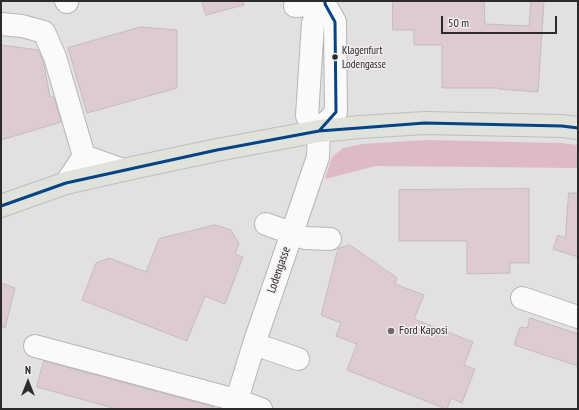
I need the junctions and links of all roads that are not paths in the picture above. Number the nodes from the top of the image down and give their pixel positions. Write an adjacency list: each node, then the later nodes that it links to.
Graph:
1 (325, 2): 2 (street); 5 (street)
2 (295, 6)
3 (1, 24): 6 (street)
4 (578, 128): 5 (main road)
5 (319, 131): 7 (main road); 11 (street, Lodengasse)
6 (84, 156): 7 (street); 8 (street)
7 (123, 170): 8 (main road)
8 (66, 183): 9 (main road)
9 (1, 206)
10 (266, 224): 11 (street)
11 (292, 234): 12 (street); 15 (street, Lodengasse)
12 (330, 239)
13 (522, 298): 14 (street)
14 (578, 316)
15 (254, 344): 17 (street); 18 (street, Lodengasse)
16 (35, 346): 18 (street)
17 (298, 359)
18 (235, 404): 19 (street)
19 (261, 409)

